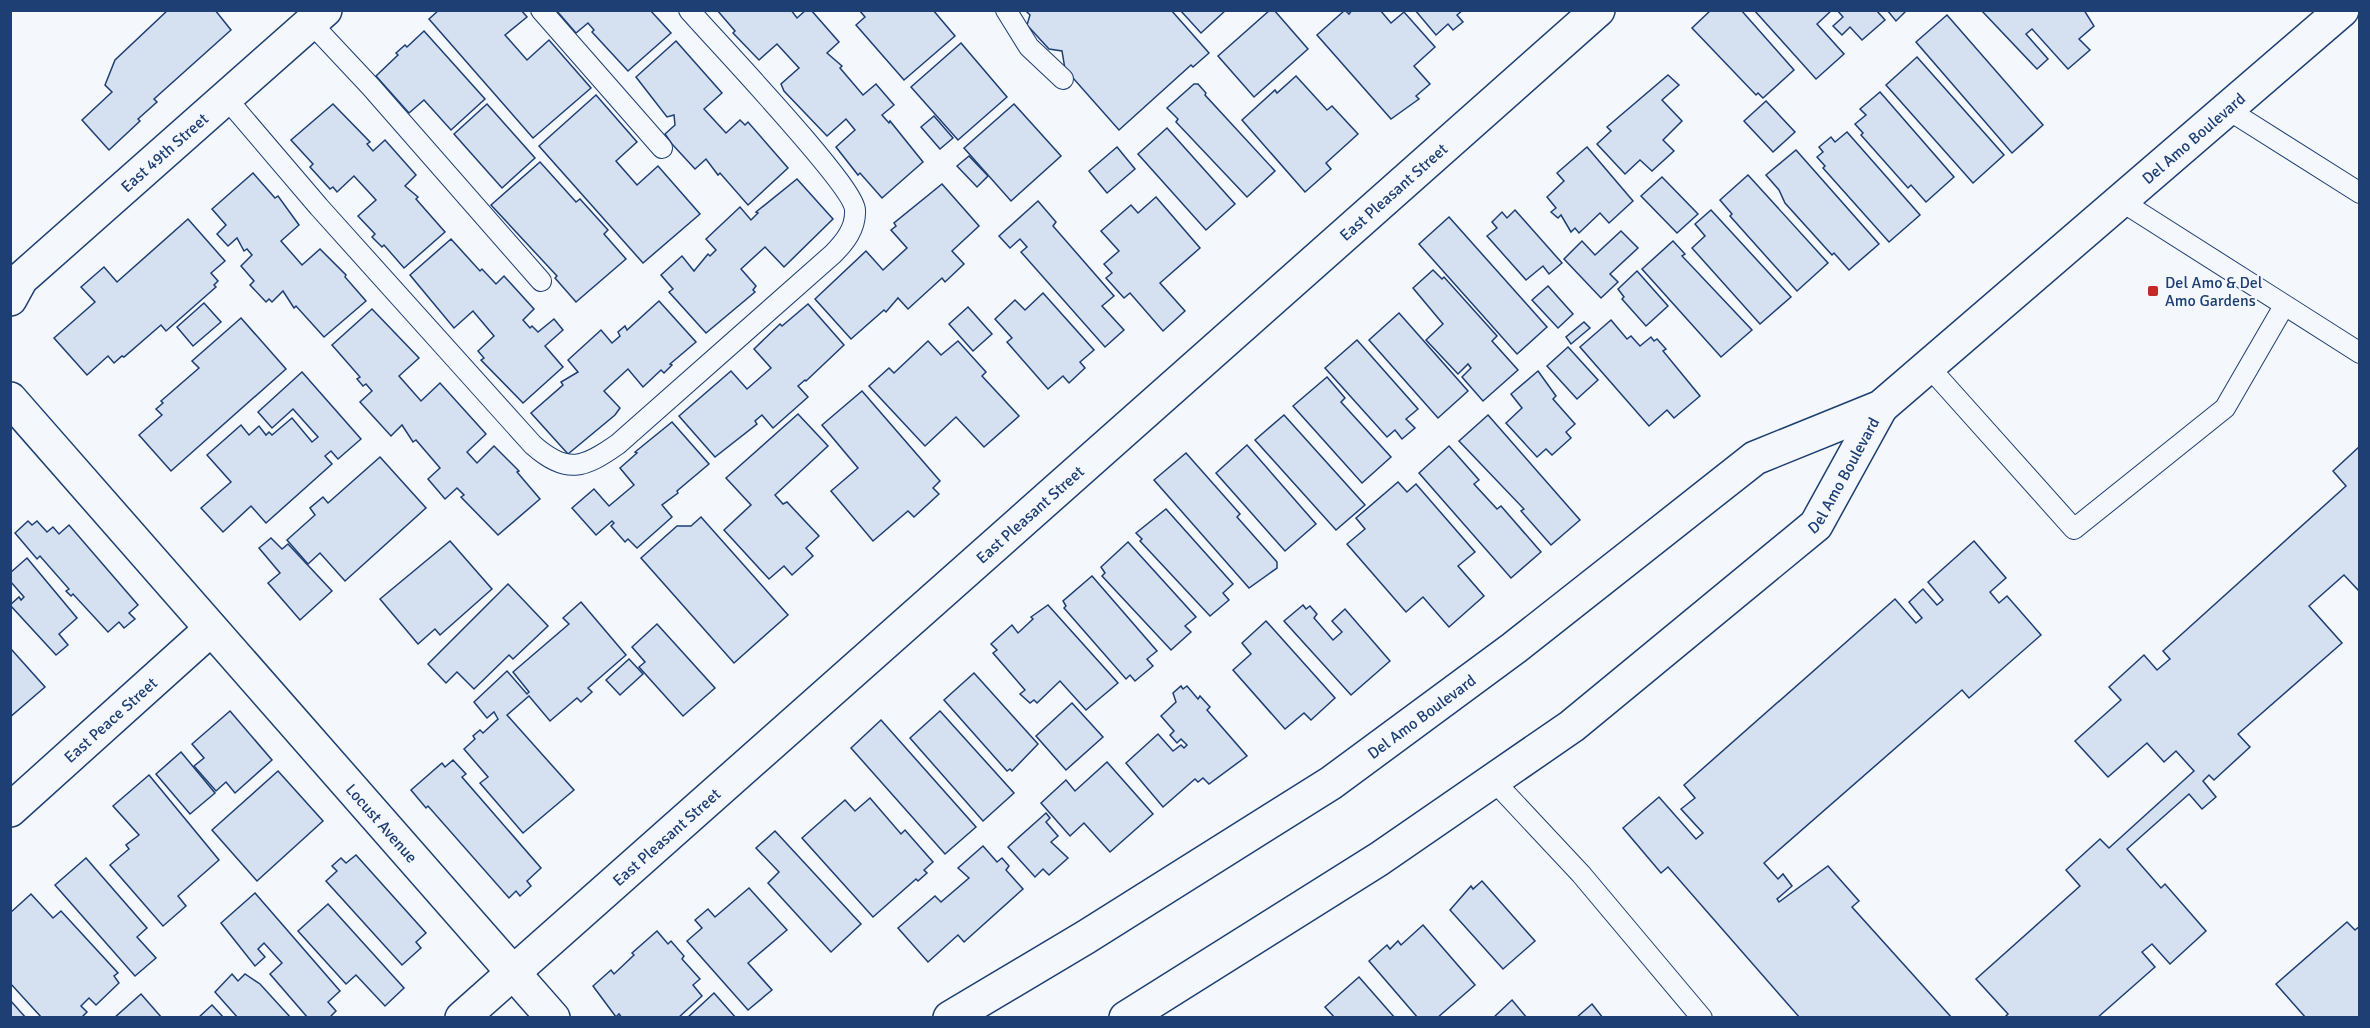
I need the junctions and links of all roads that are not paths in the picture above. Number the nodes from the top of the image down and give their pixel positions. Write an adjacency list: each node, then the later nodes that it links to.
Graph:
1 (541, 10): 10 (lane)
2 (689, 10): 8 (lane)
3 (1006, 10): 7 (lane)
4 (1598, 10): 23 (street, East Pleasant Street)
5 (2342, 10): 9 (street, Del Amo Boulevard)
6 (318, 17): 8 (street, East 49th Street); 13 (lane)
7 (1063, 79)
8 (226, 98): 14 (street, East 49th Street)
9 (2227, 109): 11 (lane); 12 (street, Del Amo Boulevard)
10 (662, 148)
11 (2360, 193)
12 (2121, 201): 15 (lane); 17 (street, Del Amo Boulevard)
13 (542, 281)
14 (10, 299)
15 (2284, 306): 16 (lane); 17 (lane)
16 (2360, 353)
17 (1929, 367): 19 (street, Del Amo Boulevard)
18 (10, 399): 20 (street)
19 (1881, 407): 21 (street, Del Amo Boulevard); 26 (street, Del Amo Boulevard)
20 (211, 629): 22 (street, East Peace Street); 23 (street, Locust Avenue)
21 (1493, 780): 27 (street, Del Amo Boulevard); 28 (lane)
22 (10, 810)
23 (512, 972): 24 (street, East Pleasant Street); 25 (street, Locust Avenue)
24 (462, 1017)
25 (553, 1017)
26 (950, 1017)
27 (1126, 1017)
28 (1702, 1017)

